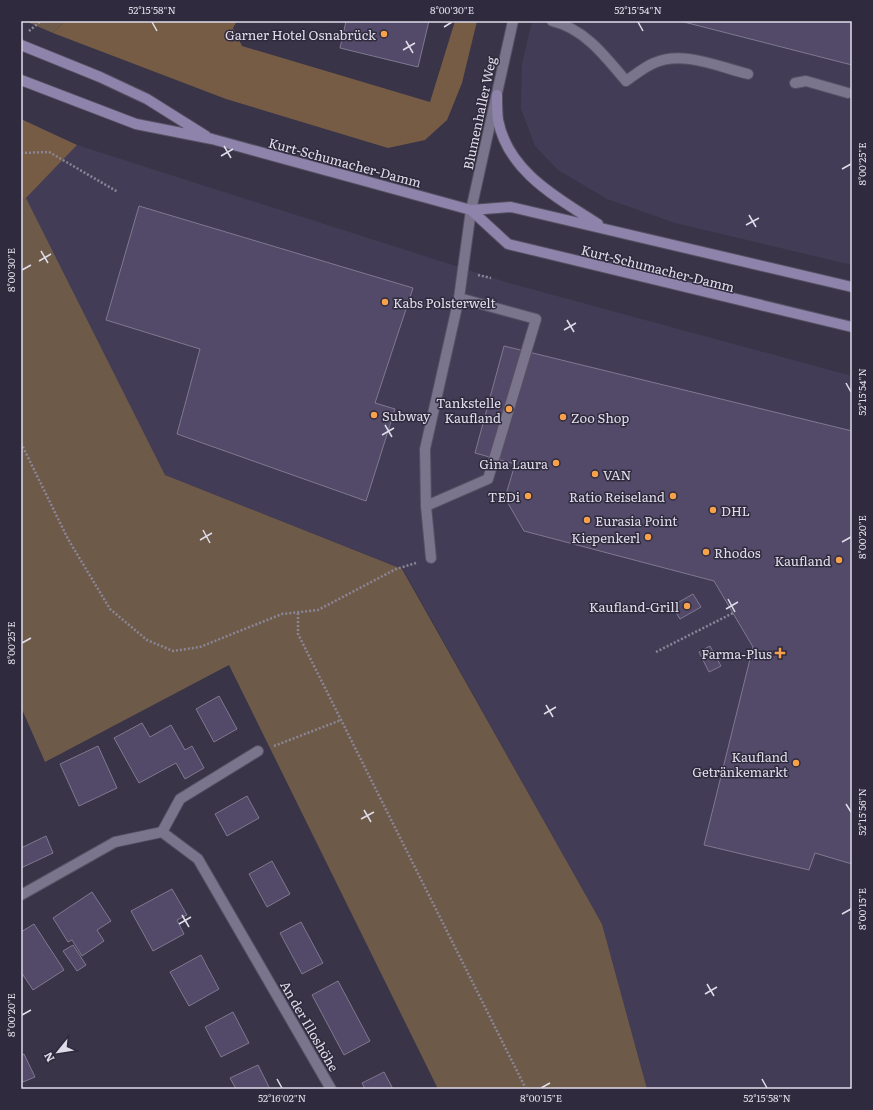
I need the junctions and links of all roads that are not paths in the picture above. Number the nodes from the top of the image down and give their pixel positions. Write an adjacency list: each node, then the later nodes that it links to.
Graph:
1 (513, 21): 9 (street, Blumenhaller Weg)
2 (552, 21): 3 (street)
3 (566, 23): 5 (street)
4 (21, 44): 10 (main road, Kurt-Schumacher-Damm)
5 (748, 74)
6 (21, 80): 10 (main road, Kurt-Schumacher-Damm)
7 (795, 83): 8 (street)
8 (848, 93)
9 (496, 95): 11 (street, Blumenhaller Weg); 12 (main road)
10 (212, 139): 11 (main road, Kurt-Schumacher-Damm)
11 (471, 210): 12 (main road, Kurt-Schumacher-Damm); 14 (street, Blumenhaller Weg); 15 (main road, Kurt-Schumacher-Damm)
12 (604, 229): 13 (main road, Kurt-Schumacher-Damm)
13 (852, 287)
14 (459, 298): 16 (street, Blumenhaller Weg); 16 (street)
15 (852, 327)
16 (426, 506): 17 (street, Blumenhaller Weg)
17 (431, 558)
18 (258, 752): 19 (street)
19 (162, 832): 20 (street); 21 (street, An der Illoshöhe)
20 (21, 895)
21 (331, 1089)

